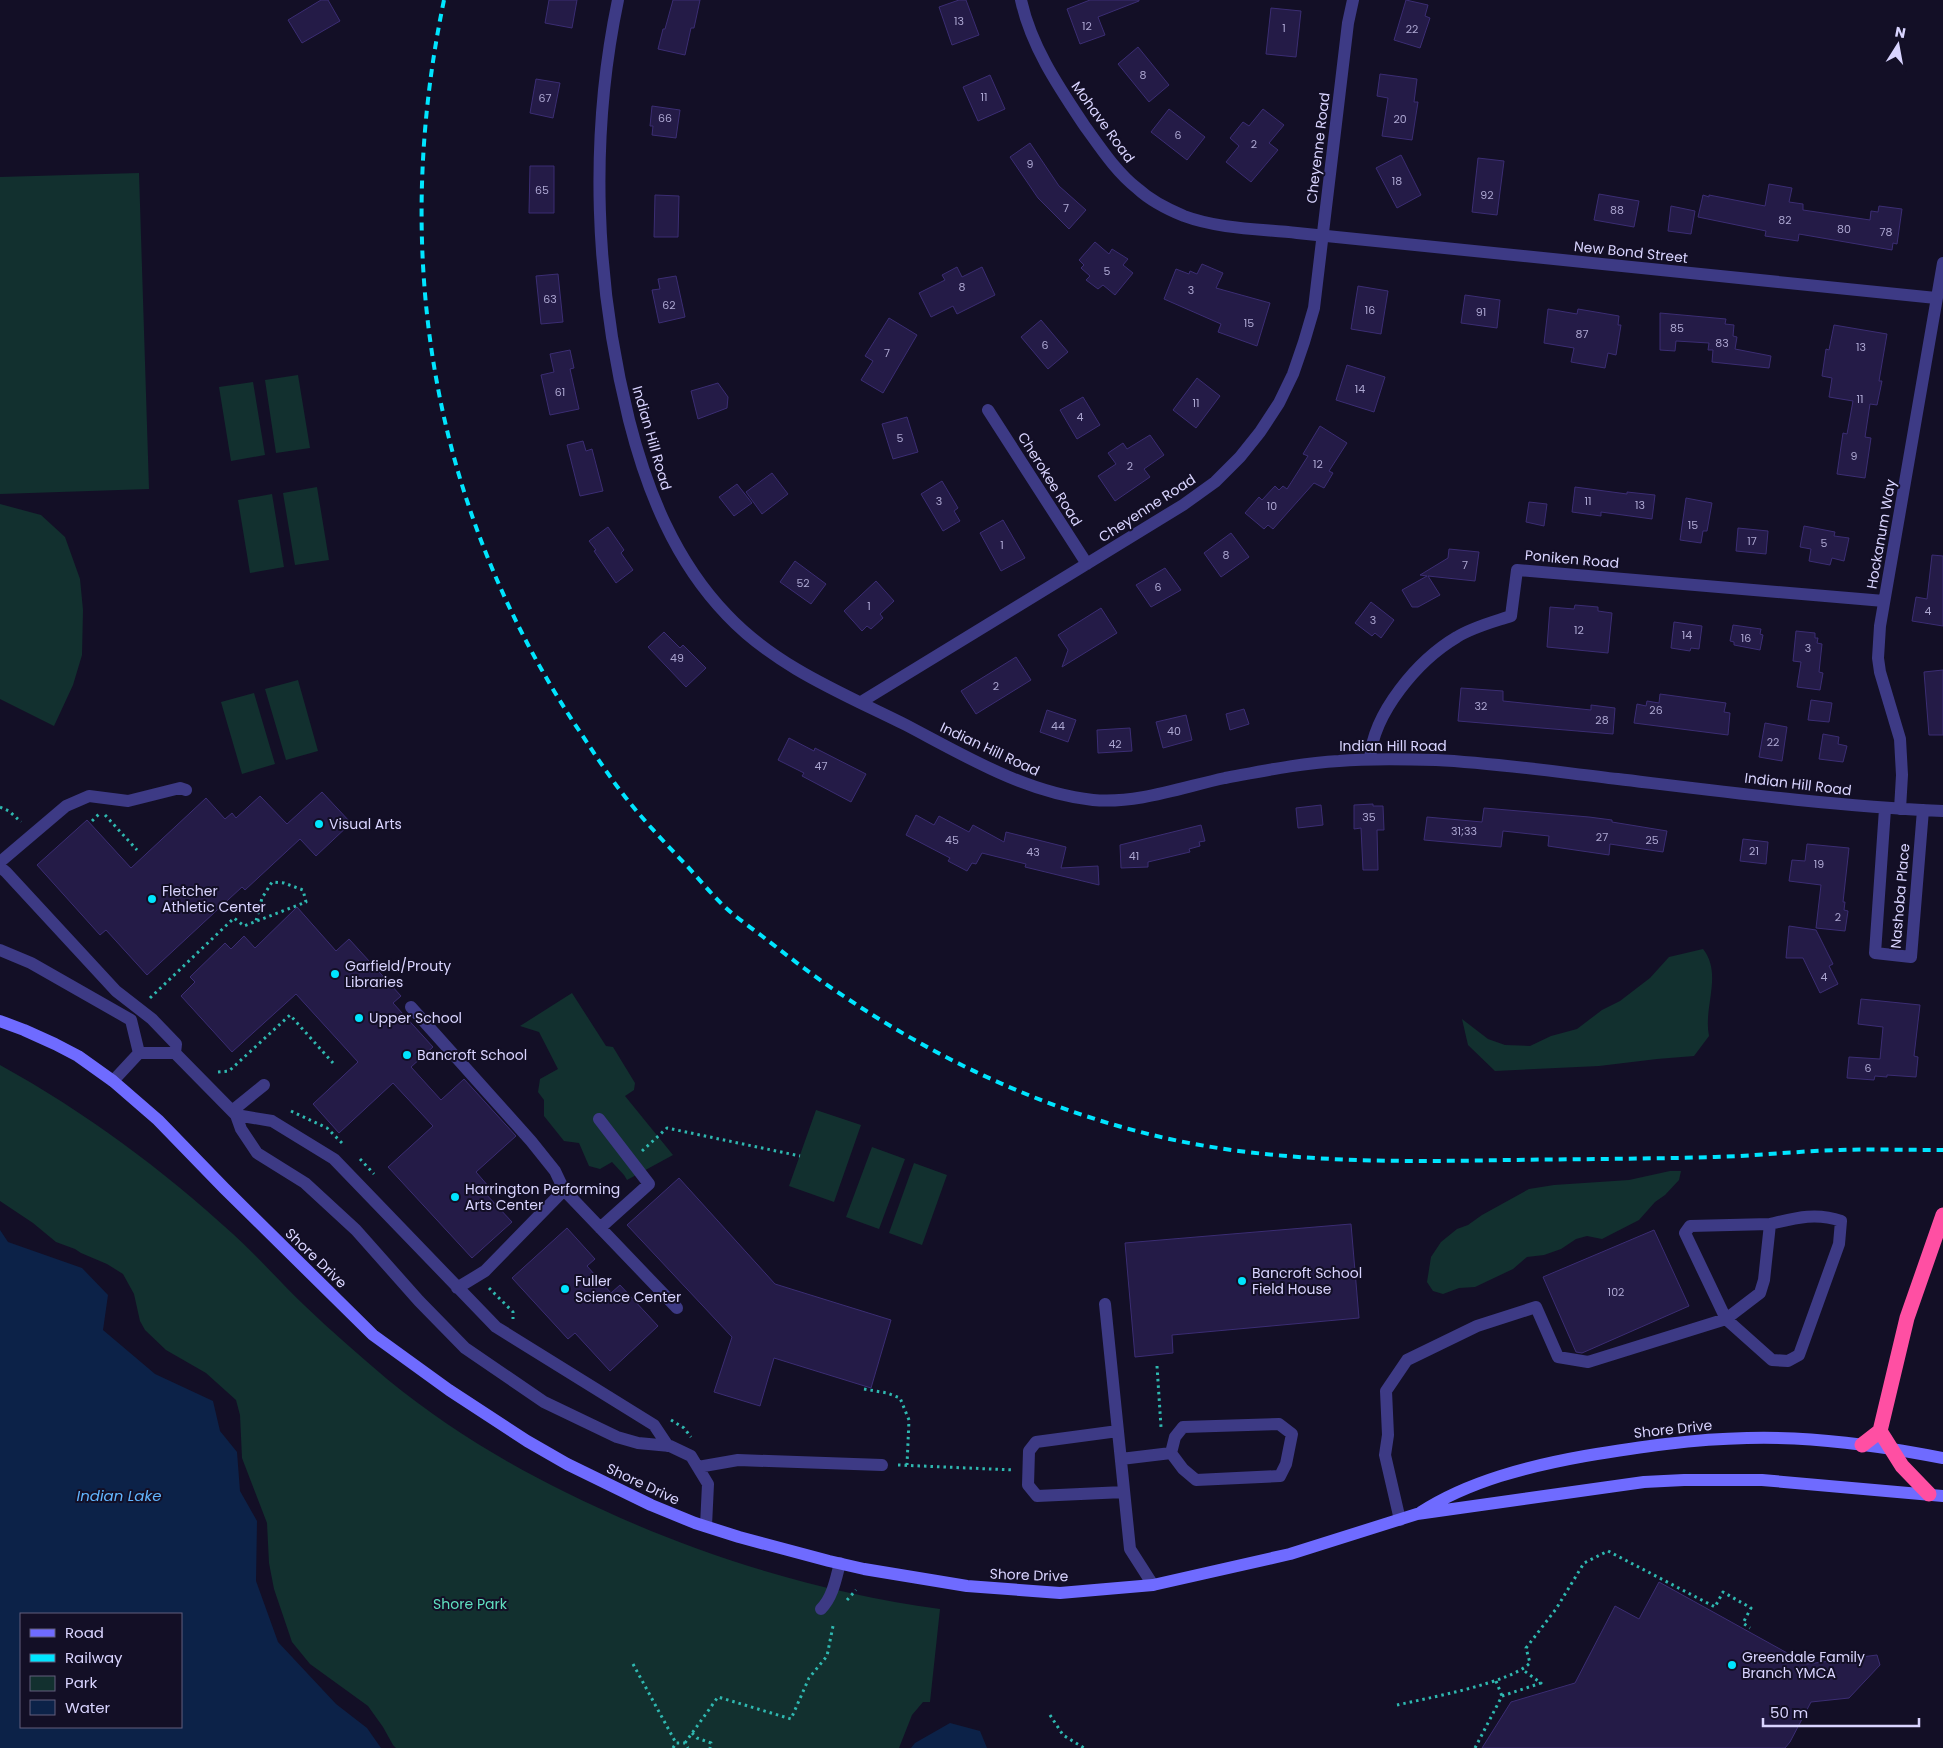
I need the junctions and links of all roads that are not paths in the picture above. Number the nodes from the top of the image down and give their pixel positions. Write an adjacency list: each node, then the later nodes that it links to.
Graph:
1 (618, 0): 10 (street, Indian Hill Road)
2 (1021, 0): 4 (street, Mohave Road)
3 (1353, 0): 4 (street, Cheyenne Road)
4 (1323, 236): 6 (street, New Bond Street); 8 (street, Cheyenne Road)
5 (1943, 263): 6 (street, Hockanum Way)
6 (1936, 298): 9 (street, Hockanum Way)
7 (988, 410): 8 (street, Cherokee Road)
8 (1087, 564): 10 (street, Cheyenne Road)
9 (1884, 601): 11 (street, Poniken Road); 14 (street, Hockanum Way)
10 (861, 702): 11 (street, Indian Hill Road)
11 (1370, 760): 13 (street, Indian Hill Road)
12 (186, 790): 17 (street)
13 (1885, 809): 14 (street, Indian Hill Road); 15 (street, Nashoba Place)
14 (1900, 809): 15 (street, Indian Hill Road)
15 (1923, 810): 16 (street, Indian Hill Road)
16 (1943, 811)
17 (0, 862)
18 (0, 867): 23 (street)
19 (0, 950): 22 (street)
20 (411, 1007): 28 (street)
21 (0, 1022): 24 (main road, Shore Drive)
22 (139, 1053): 23 (street); 24 (street)
23 (175, 1053): 26 (street)
24 (113, 1080): 50 (main road, Shore Drive)
25 (264, 1085): 26 (street)
26 (234, 1113): 32 (street); 39 (street)
27 (599, 1119): 31 (street)
28 (564, 1190): 31 (street); 32 (street)
29 (1943, 1215): 37 (highway)
30 (1770, 1224): 35 (street); 35 (street); 35 (street)
31 (600, 1228): 34 (street)
32 (457, 1288): 39 (street)
33 (1105, 1304): 36 (street)
34 (677, 1308)
35 (1726, 1319): 49 (street)
36 (1118, 1431): 43 (street); 46 (street)
37 (1880, 1431): 38 (highway); 40 (highway)
38 (1862, 1445): 40 (main road, Shore Drive); 48 (main road, Shore Drive)
39 (668, 1446): 45 (street)
40 (1890, 1448): 42 (main road, Shore Drive); 47 (highway)
41 (1167, 1454): 41 (street); 43 (street)
42 (1943, 1458)
43 (1121, 1459): 46 (street)
44 (882, 1464): 45 (street)
45 (698, 1467): 50 (street)
46 (1124, 1492): 52 (street)
47 (1936, 1495): 48 (main road, Shore Drive)
48 (1417, 1514): 49 (main road, Shore Drive)
49 (1400, 1520): 52 (main road, Shore Drive)
50 (706, 1526): 51 (main road, Shore Drive)
51 (840, 1563): 52 (main road, Shore Drive); 53 (street)
52 (1153, 1585)
53 (821, 1608)

